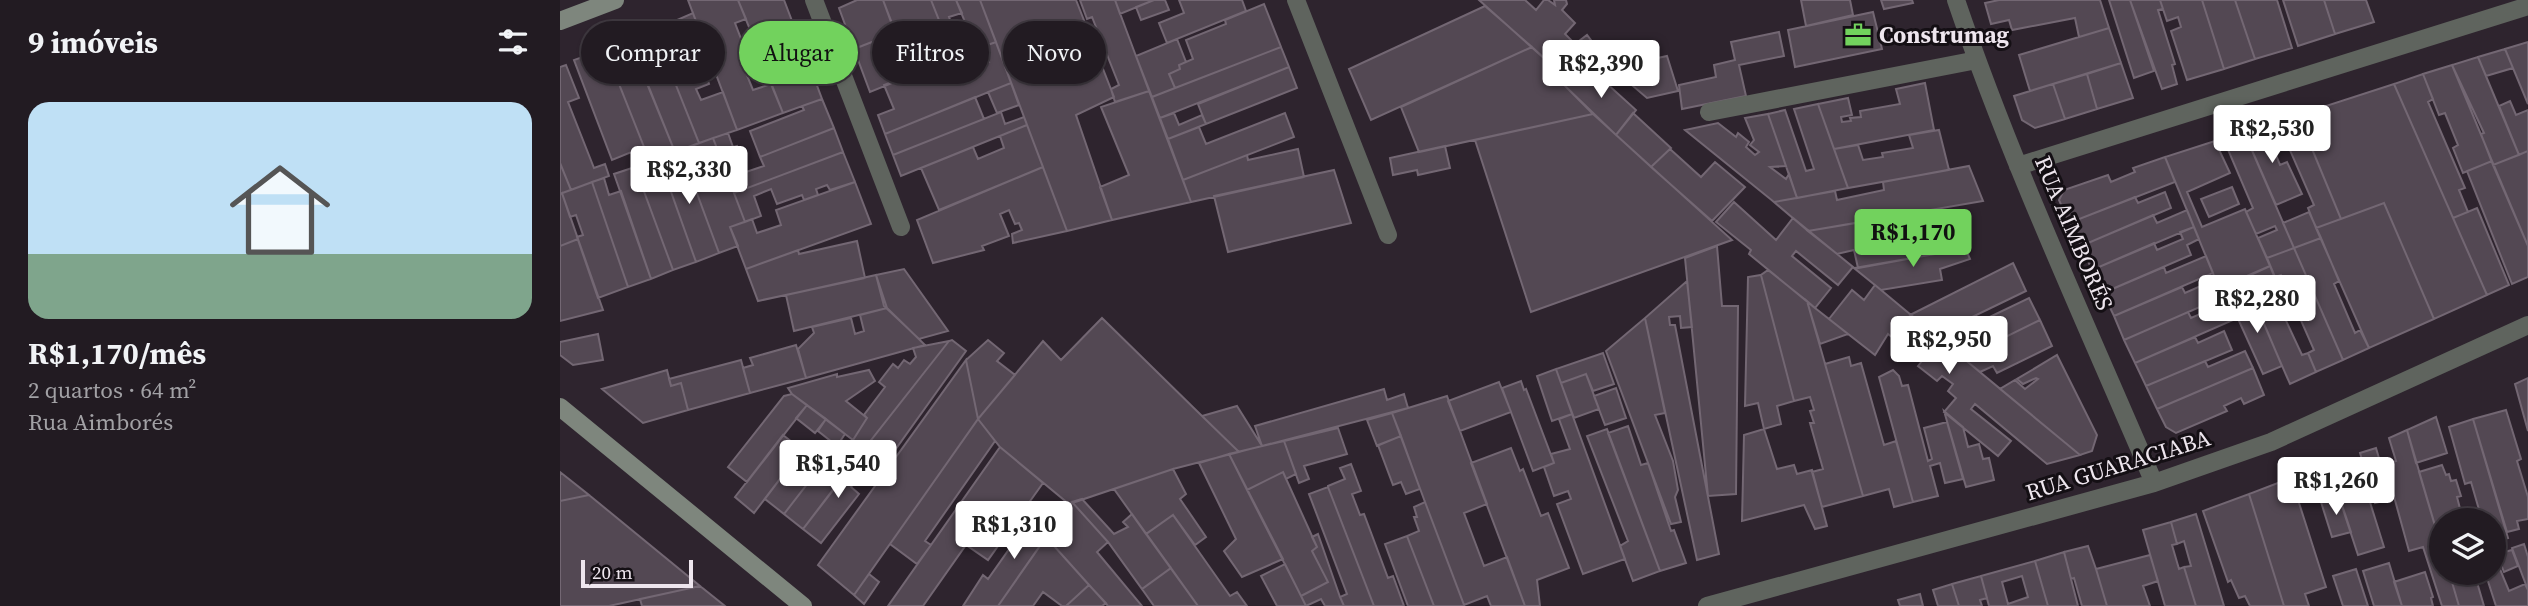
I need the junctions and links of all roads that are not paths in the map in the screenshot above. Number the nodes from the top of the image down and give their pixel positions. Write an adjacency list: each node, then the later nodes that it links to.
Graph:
1 (615, 0): 6 (main road)
2 (814, 0): 10 (street)
3 (1296, 0): 11 (street)
4 (1956, 0): 7 (street, RUA AIMBORÉS)
5 (2528, 6): 9 (street)
6 (560, 21)
7 (1976, 60): 8 (street); 9 (street, RUA AIMBORÉS)
8 (1709, 112)
9 (2018, 166): 14 (street, RUA AIMBORÉS)
10 (901, 227)
11 (1388, 235)
12 (2528, 326): 14 (street, RUA GUARACIABA)
13 (560, 407): 15 (main road)
14 (2154, 483): 16 (street, RUA GUARACIABA)
15 (803, 606)
16 (1707, 606)

